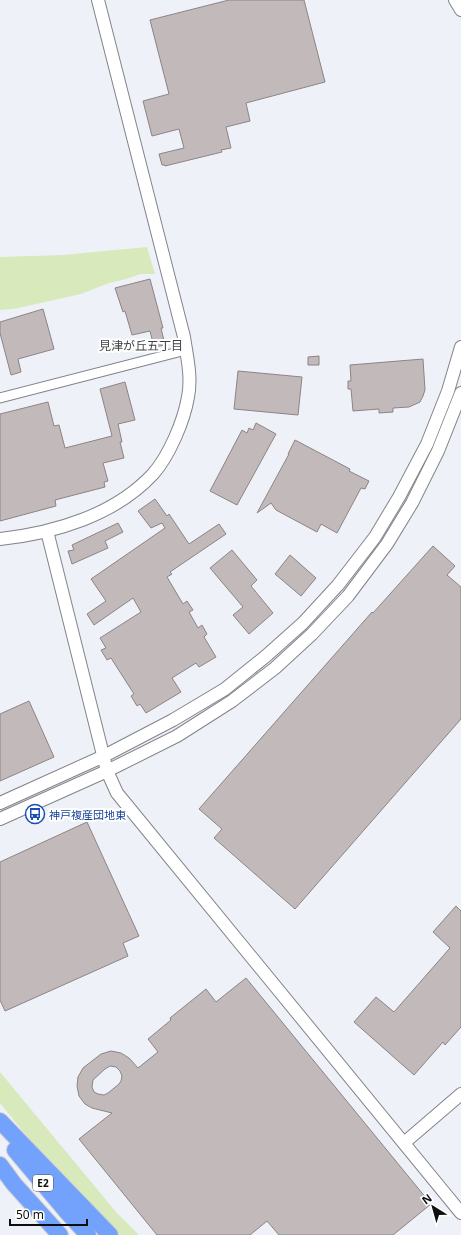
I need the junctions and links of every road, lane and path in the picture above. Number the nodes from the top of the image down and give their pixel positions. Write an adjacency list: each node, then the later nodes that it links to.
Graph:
1 (98, 0): 5 (street)
2 (455, 0): 3 (street)
3 (461, 10)
4 (461, 347): 10 (street)
5 (186, 350): 7 (street); 8 (street)
6 (461, 393): 11 (street)
7 (0, 398)
8 (47, 531): 9 (street); 10 (street)
9 (0, 539)
10 (104, 756): 11 (street); 12 (street)
11 (107, 771): 13 (street); 17 (street)
12 (0, 803)
13 (0, 819)
14 (461, 1094): 17 (street)
15 (0, 1121): 22 (highway)
16 (0, 1129): 21 (highway, E2)
17 (404, 1143): 19 (street)
18 (0, 1165): 20 (highway, E2)
19 (461, 1213)
20 (60, 1235)
21 (88, 1235)
22 (110, 1235)

